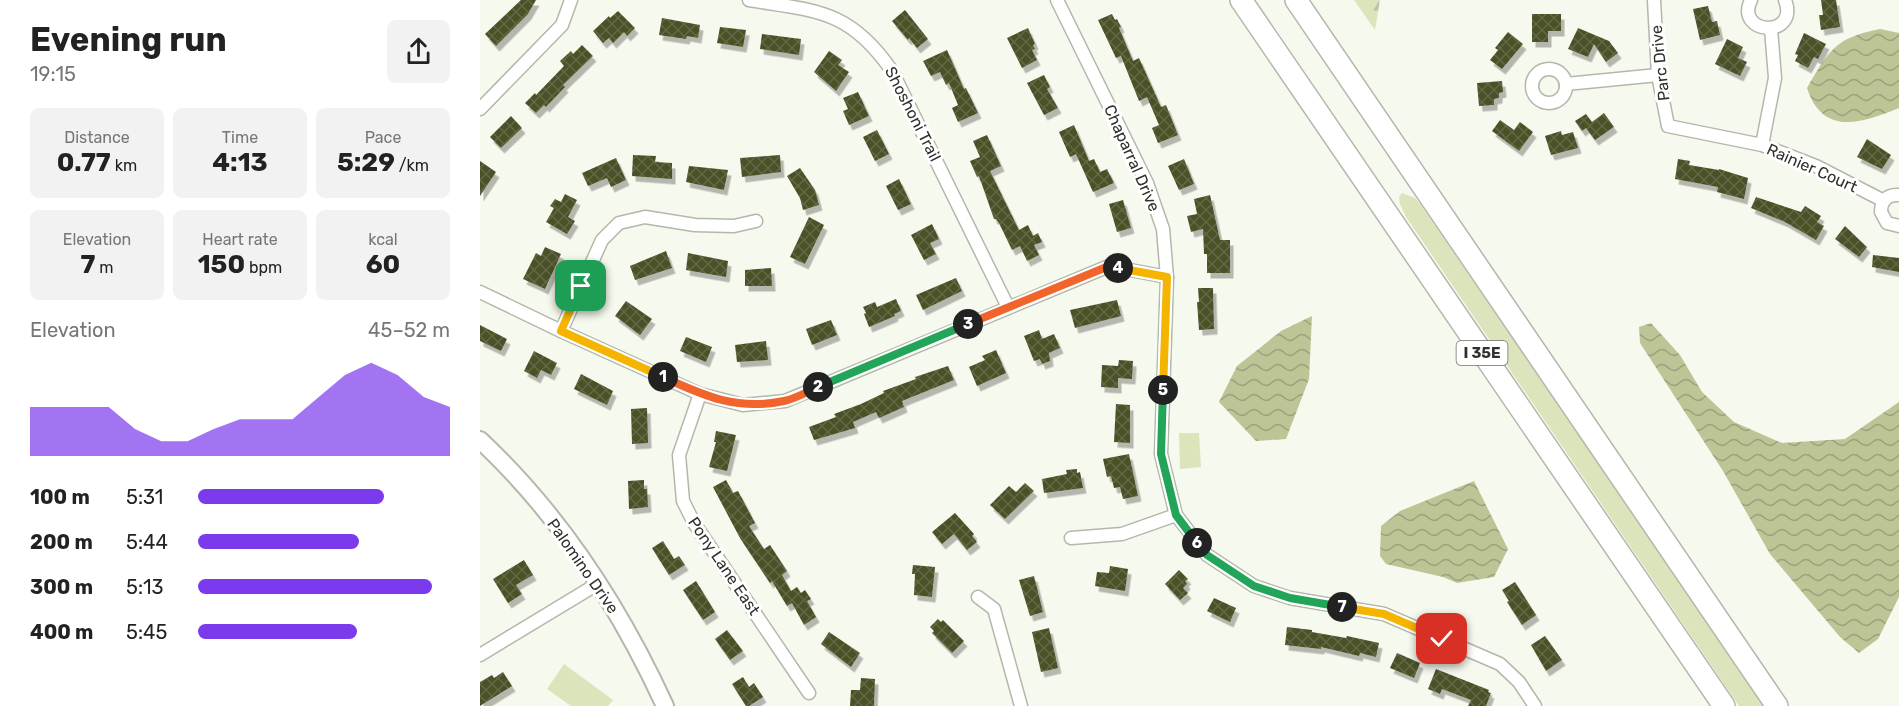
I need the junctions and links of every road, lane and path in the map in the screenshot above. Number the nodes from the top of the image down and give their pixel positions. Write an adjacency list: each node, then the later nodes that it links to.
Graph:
1 (571, 0): 12 (street)
2 (749, 0): 21 (street, Shoshoni Trail)
3 (1057, 0): 19 (street, Chaparral Drive)
4 (1241, 0): 34 (highway, I 35E)
5 (1296, 0): 35 (highway, I 35E)
6 (1654, 0): 10 (street, Parc Drive)
7 (1751, 0): 9 (street)
8 (1785, 0): 9 (street)
9 (1771, 29): 14 (street)
10 (1658, 75): 11 (street); 13 (street, Parc Drive)
11 (1566, 84)
12 (480, 110)
13 (1668, 126): 14 (street, Rainier Court)
14 (1762, 145): 16 (street, Rainier Court)
15 (1899, 195): 16 (street)
16 (1884, 201): 18 (street)
17 (756, 221): 22 (street)
18 (1899, 226)
19 (1167, 277): 21 (street); 25 (street, Chaparral Drive)
20 (480, 292): 22 (street)
21 (1008, 307): 23 (street)
22 (561, 331): 23 (street)
23 (700, 394): 30 (street, Pony Lane East)
24 (480, 440): 27 (street, Palomino Drive)
25 (1176, 515): 26 (street); 33 (street, Chaparral Drive)
26 (1071, 538)
27 (598, 583): 29 (street); 31 (street, Palomino Drive)
28 (978, 597): 32 (street)
29 (480, 655)
30 (810, 693)
31 (665, 706)
32 (1021, 706)
33 (1535, 706)
34 (1724, 706)
35 (1777, 706)

